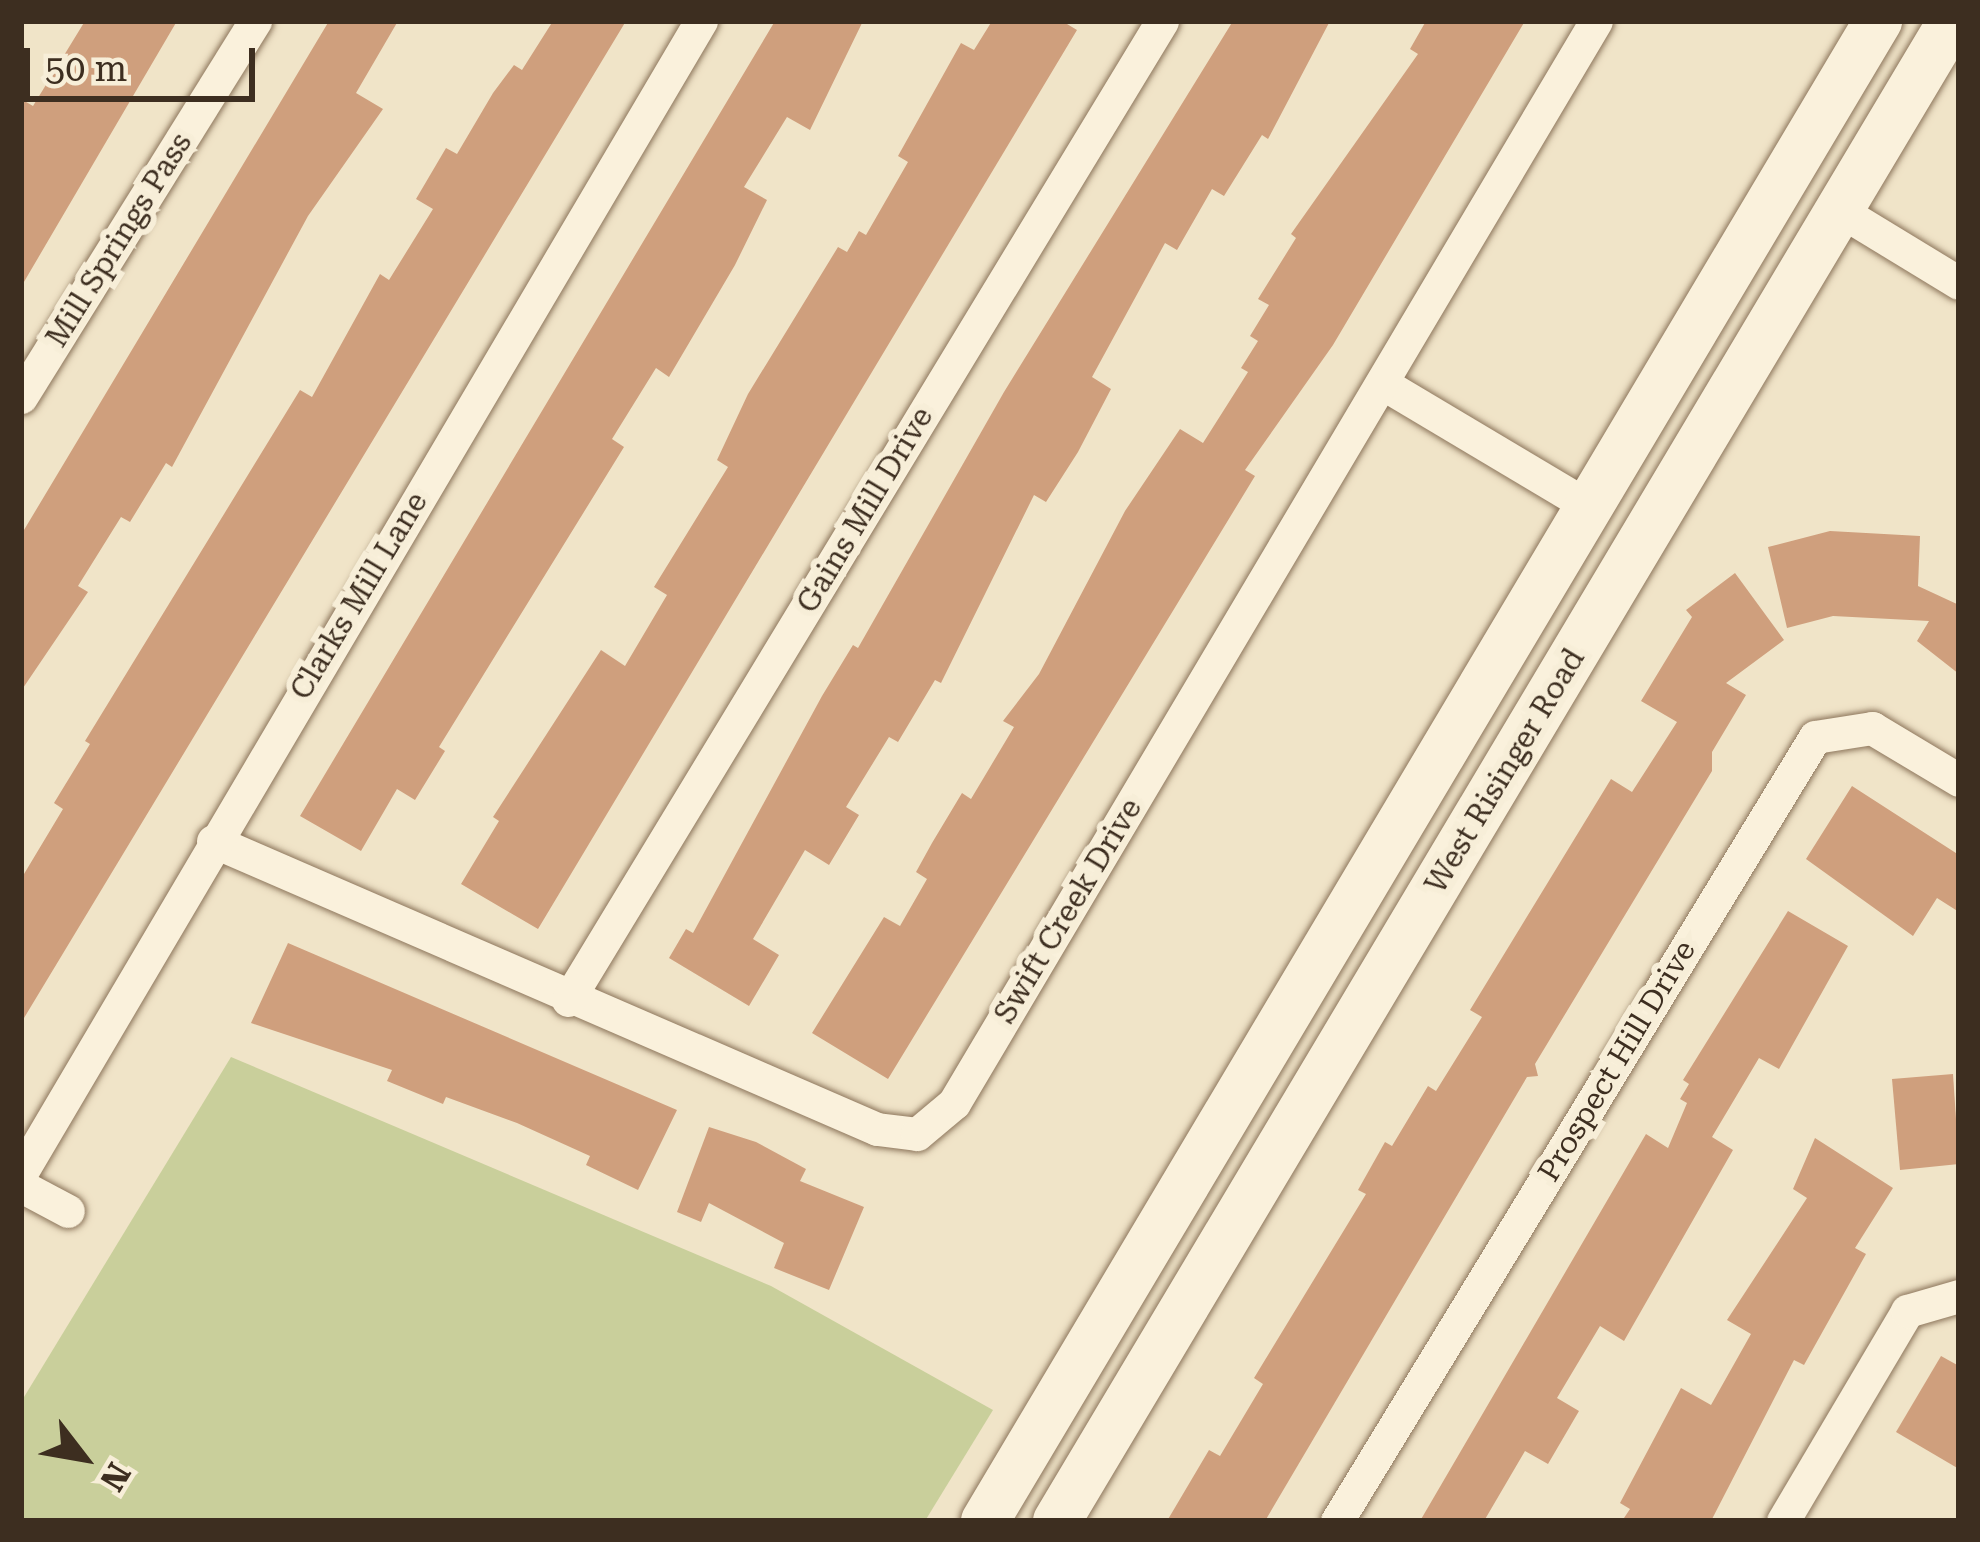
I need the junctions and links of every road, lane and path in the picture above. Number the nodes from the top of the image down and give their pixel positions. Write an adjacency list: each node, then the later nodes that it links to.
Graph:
1 (255, 21): 10 (street, Mill Springs Pass)
2 (701, 21): 13 (street, Clarks Mill Lane)
3 (1162, 21): 14 (street, Gains Mill Drive)
4 (1596, 21): 9 (street, Swift Creek Drive)
5 (1879, 21): 11 (main road, West Risinger Road)
6 (1952, 21): 7 (main road, West Risinger Road)
7 (1839, 210): 8 (street); 20 (main road, West Risinger Road)
8 (1959, 283)
9 (1382, 383): 11 (street); 14 (street, Swift Creek Drive)
10 (21, 397)
11 (1588, 506): 19 (main road, West Risinger Road)
12 (1959, 780): 21 (street, Prospect Hill Drive)
13 (213, 841): 14 (street, Swift Creek Drive); 15 (street, Clarks Mill Lane)
14 (568, 1000)
15 (21, 1173)
16 (21, 1186): 17 (street)
17 (68, 1211)
18 (1959, 1296): 22 (street)
19 (986, 1521)
20 (1058, 1521)
21 (1337, 1521)
22 (1783, 1521)

